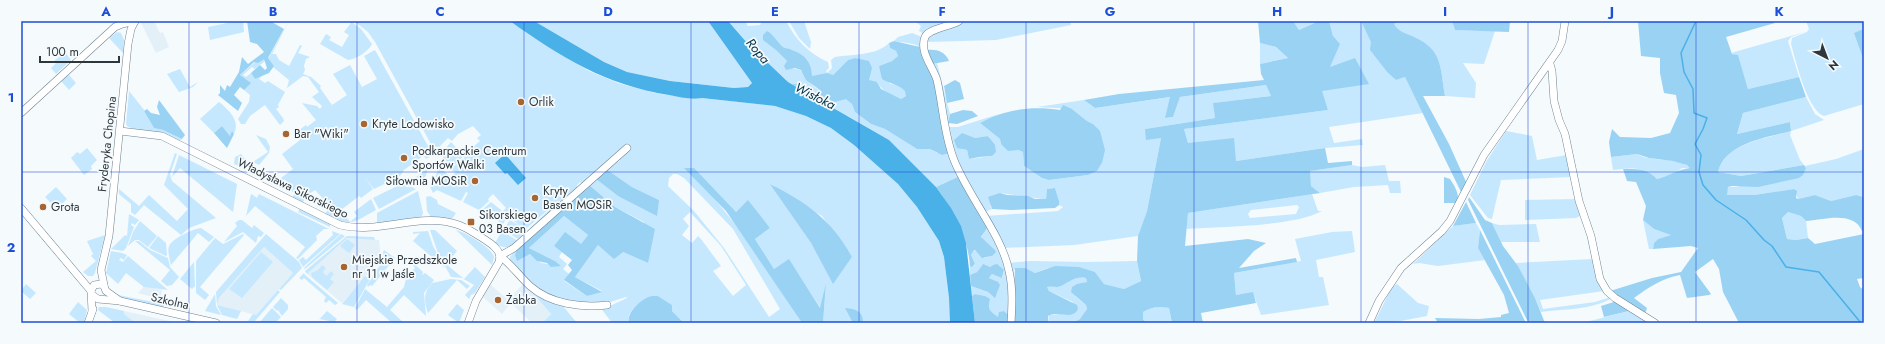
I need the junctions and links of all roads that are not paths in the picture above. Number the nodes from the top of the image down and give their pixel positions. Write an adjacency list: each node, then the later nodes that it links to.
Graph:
1 (135, 21): 5 (street); 6 (street, Fryderyka Chopina)
2 (959, 21): 20 (street)
3 (1565, 21): 4 (street)
4 (1550, 64): 21 (street); 22 (street)
5 (21, 113)
6 (120, 131): 9 (street, Władysława Sikorskiego); 10 (street, Fryderyka Chopina)
7 (627, 148): 9 (street)
8 (21, 208): 12 (street)
9 (500, 256): 15 (street, Władysława Sikorskiego); 19 (street)
10 (101, 270): 11 (street); 12 (street, Fryderyka Chopina)
11 (105, 288): 12 (street); 13 (street); 14 (street)
12 (93, 289): 13 (street, Szkolna); 16 (street, Fryderyka Chopina)
13 (101, 298): 14 (street, Szkolna); 16 (street)
14 (120, 301): 18 (street, Szkolna)
15 (607, 305)
16 (92, 311): 17 (street)
17 (88, 323)
18 (216, 323)
19 (468, 323)
20 (1011, 323)
21 (1369, 323)
22 (1655, 323)

